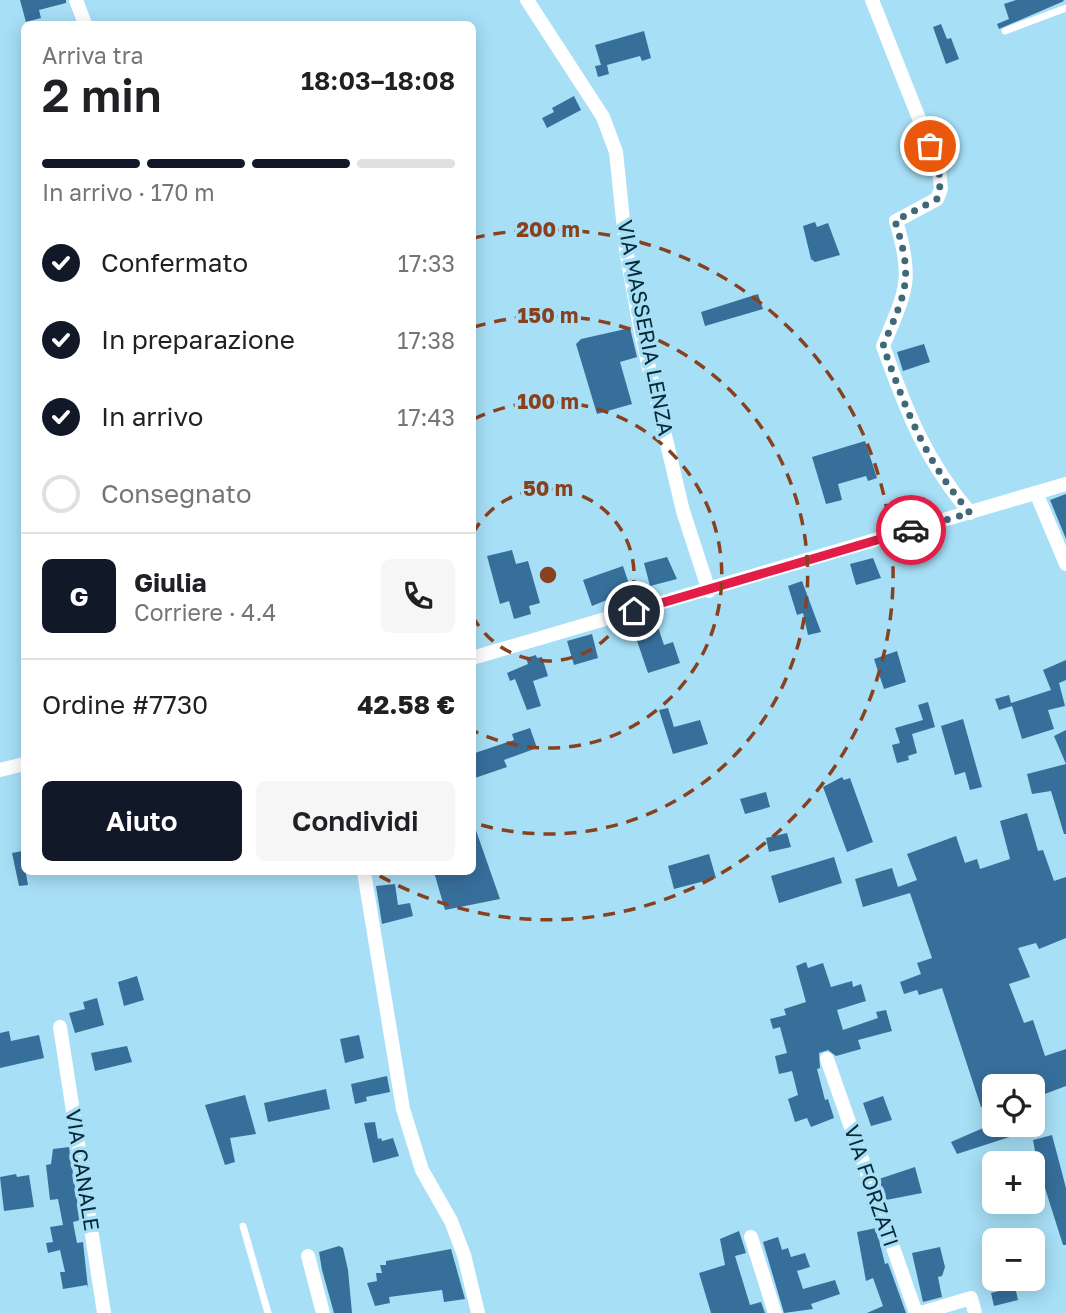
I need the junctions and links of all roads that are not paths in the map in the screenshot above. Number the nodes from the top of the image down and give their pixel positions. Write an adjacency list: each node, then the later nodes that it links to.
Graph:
1 (76, 0): 5 (street)
2 (527, 0): 11 (street, VIA MASSERIA LENZA)
3 (872, 0): 9 (street)
4 (1066, 8): 6 (lane)
5 (84, 21)
6 (1005, 31)
7 (1066, 484): 8 (street)
8 (1037, 495): 9 (street); 10 (street)
9 (970, 513): 11 (street)
10 (1066, 564)
11 (709, 591): 12 (street)
12 (476, 658)
13 (21, 765): 14 (street)
14 (0, 770)
15 (364, 875): 24 (street)
16 (60, 1027): 21 (street, VIA CANALE)
17 (827, 1059): 26 (street, VIA FORZATI)
18 (243, 1226): 22 (lane)
19 (751, 1237): 25 (street)
20 (307, 1256): 23 (street)
21 (104, 1313)
22 (268, 1313)
23 (323, 1313)
24 (478, 1313)
25 (775, 1313)
26 (918, 1313): 27 (street)
27 (975, 1313)

